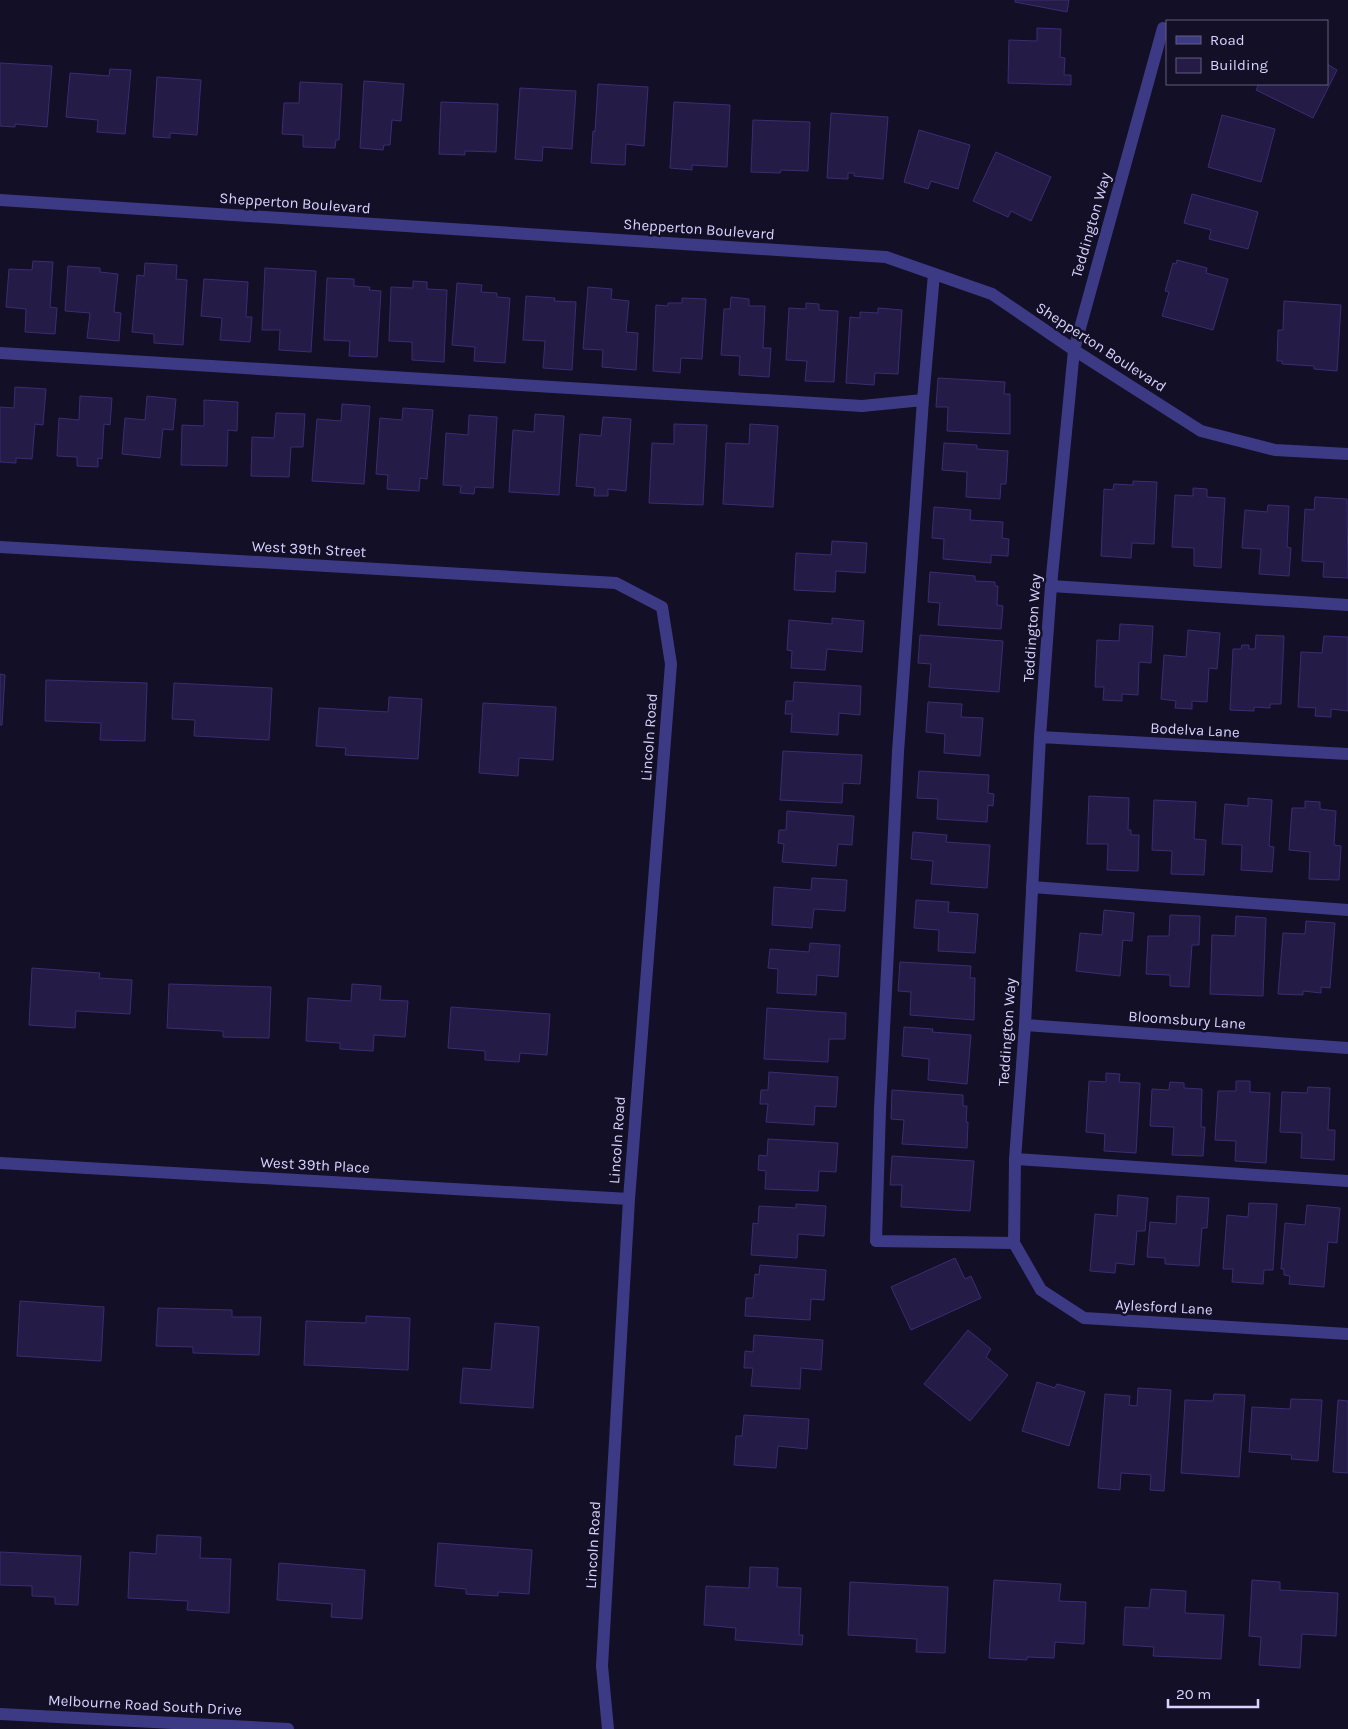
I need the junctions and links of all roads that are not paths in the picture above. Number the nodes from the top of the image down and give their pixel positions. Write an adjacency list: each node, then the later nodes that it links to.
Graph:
1 (1163, 28): 4 (street, Teddington Way)
2 (0, 200): 3 (street, Shepperton Boulevard)
3 (934, 274): 4 (street, Shepperton Boulevard); 6 (street)
4 (1074, 350): 7 (street, Shepperton Boulevard); 10 (street, Teddington Way)
5 (0, 353): 6 (street)
6 (923, 400): 22 (street)
7 (1348, 454)
8 (0, 547): 9 (street, West 39th Street)
9 (616, 583): 21 (street, Lincoln Road)
10 (1051, 586): 11 (street); 12 (street, Teddington Way)
11 (1348, 605)
12 (1040, 738): 13 (street, Bodelva Lane); 14 (street, Teddington Way)
13 (1348, 754)
14 (1032, 887): 15 (street); 16 (street, Teddington Way)
15 (1348, 910)
16 (1025, 1025): 17 (street, Bloomsbury Lane); 18 (street, Teddington Way)
17 (1348, 1048)
18 (1015, 1159): 20 (street); 22 (street, Teddington Way)
19 (0, 1164): 21 (street, West 39th Place)
20 (1348, 1181)
21 (629, 1199): 26 (street, Lincoln Road)
22 (1014, 1243): 23 (street, Aylesford Lane)
23 (1348, 1334)
24 (0, 1714): 25 (street, Melbourne Road South Drive)
25 (288, 1729)
26 (608, 1729)

